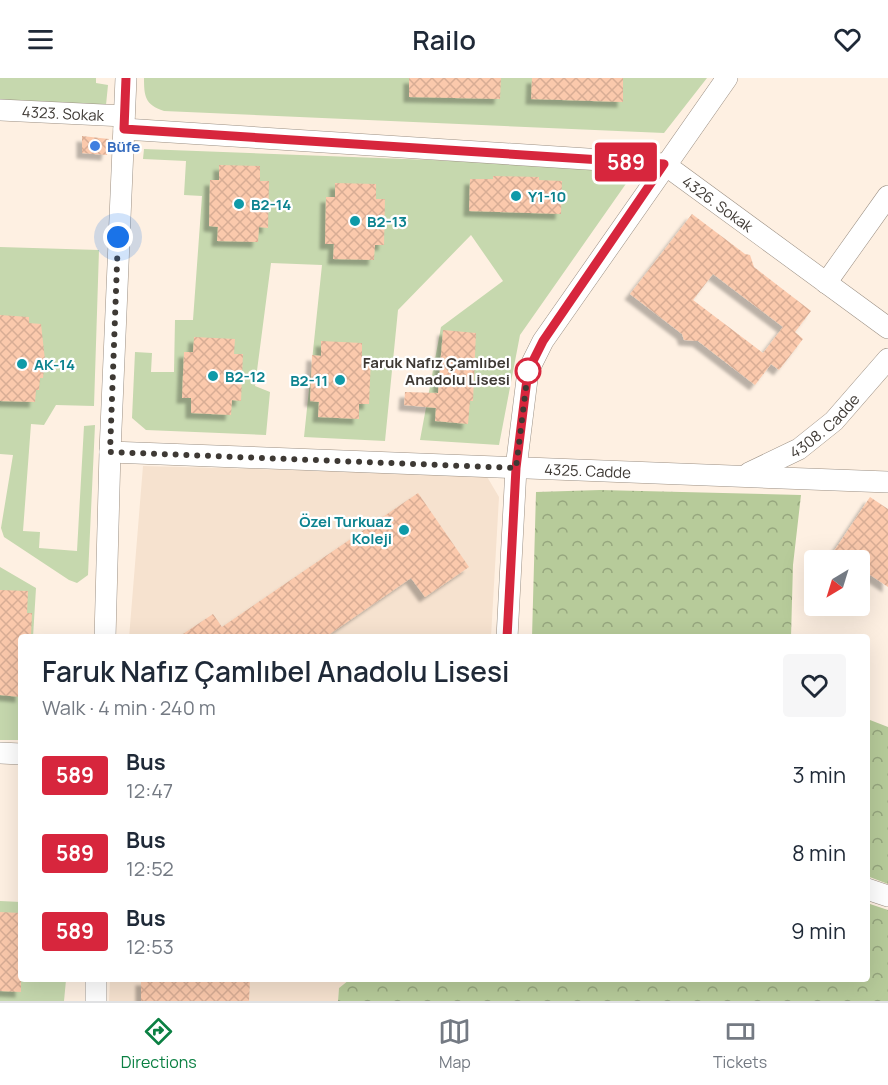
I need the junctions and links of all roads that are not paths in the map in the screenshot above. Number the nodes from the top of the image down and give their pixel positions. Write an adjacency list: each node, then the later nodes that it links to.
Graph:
1 (126, 78): 4 (street)
2 (727, 78): 5 (street)
3 (0, 110): 4 (street, 4323. Sokak)
4 (124, 122): 5 (street); 10 (street)
5 (664, 164): 7 (street, 4326. Sokak); 11 (street)
6 (888, 196): 7 (street)
7 (826, 283): 8 (street, 4326. Sokak)
8 (888, 328)
9 (888, 359): 12 (street, 4308. Cadde)
10 (110, 452): 11 (street, 4325. Cadde); 14 (street)
11 (516, 468): 12 (street, 4325. Cadde); 15 (street)
12 (746, 475): 13 (street, 4325. Cadde)
13 (888, 483)
14 (105, 634)
15 (507, 634)
16 (0, 753): 17 (street)
17 (18, 754)
18 (870, 890): 19 (street)
19 (888, 896)
20 (96, 982): 21 (street)
21 (96, 1001)

